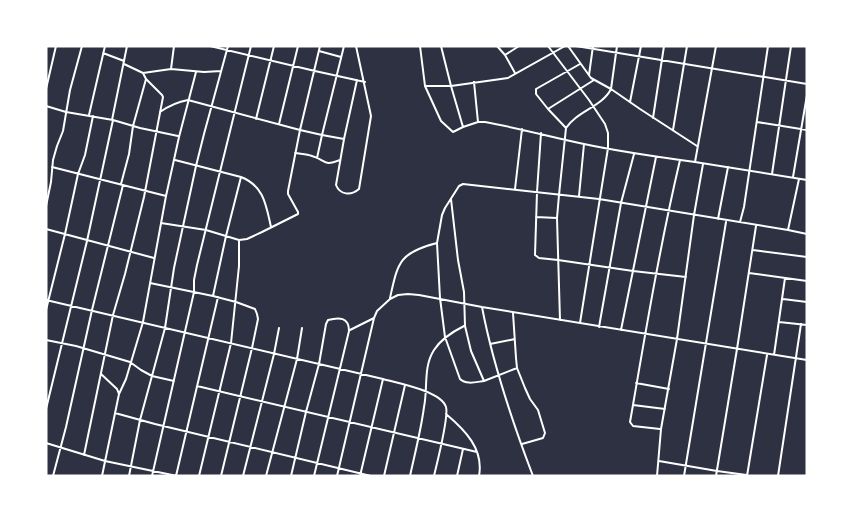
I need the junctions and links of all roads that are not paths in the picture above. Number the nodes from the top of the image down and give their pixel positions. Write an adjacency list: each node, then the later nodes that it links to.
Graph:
1 (56, 46): 64 (street)
2 (82, 46): 74 (street)
3 (105, 46): 32 (street)
4 (127, 46): 40 (street)
5 (174, 46): 45 (street)
6 (210, 46): 29 (street)
7 (228, 46): 29 (street)
8 (251, 46): 34 (street)
9 (274, 46): 38 (street)
10 (298, 46): 43 (street)
11 (320, 46): 30 (street)
12 (344, 46): 36 (street)
13 (356, 46): 59 (street)
14 (420, 46): 62 (street)
15 (441, 46): 63 (street)
16 (497, 46): 35 (street)
17 (519, 46): 35 (street)
18 (548, 46): 31 (street)
19 (566, 46): 31 (street); 41 (street)
20 (576, 46): 28 (street)
21 (617, 46): 33 (street)
22 (641, 46): 37 (street)
23 (664, 46): 39 (street)
24 (687, 46): 42 (street)
25 (716, 46): 44 (street)
26 (768, 46): 54 (street)
27 (791, 46): 58 (street)
28 (592, 47): 33 (street); 52 (street)
29 (227, 51): 34 (street); 46 (street)
30 (319, 52): 36 (street); 47 (street)
31 (553, 52): 48 (street); 51 (street)
32 (103, 53): 40 (street); 77 (street)
33 (616, 53): 37 (street); 66 (street)
34 (249, 56): 38 (street); 76 (street)
35 (505, 56): 51 (street)
36 (341, 57): 53 (street)
37 (639, 57): 39 (street); 69 (street)
38 (270, 61): 43 (street); 78 (street)
39 (662, 61): 42 (street); 79 (street)
40 (124, 62): 50 (street); 80 (street)
41 (580, 63): 48 (street); 52 (street)
42 (685, 64): 44 (street); 91 (street)
43 (293, 66): 47 (street); 83 (street)
44 (712, 68): 54 (street); 100 (street)
45 (171, 69): 49 (street); 50 (street)
46 (222, 70): 49 (street); 72 (street)
47 (315, 71): 53 (street); 90 (street)
48 (566, 71): 65 (street); 73 (street)
49 (196, 72): 68 (street)
50 (142, 73): 55 (street)
51 (515, 74): 60 (street)
52 (589, 74): 57 (street)
53 (337, 76): 56 (street); 95 (street)
54 (763, 76): 58 (street); 82 (street)
55 (146, 79): 75 (street); 85 (street)
56 (357, 80): 59 (street); 97 (street)
57 (595, 80): 65 (street); 66 (street)
58 (786, 81): 61 (street); 84 (street)
59 (365, 82): 107 (street)
60 (474, 82): 63 (street); 81 (street)
61 (807, 84)
62 (425, 86): 63 (street); 86 (street)
63 (451, 86): 86 (street)
64 (46, 89)
65 (580, 89): 71 (street); 73 (street)
66 (611, 89): 69 (street); 71 (street)
67 (807, 95): 89 (street)
68 (188, 100): 72 (street); 75 (street); 96 (street)
69 (630, 102): 79 (street)
70 (46, 106): 74 (street)
71 (593, 106): 87 (street); 101 (street)
72 (212, 107): 76 (street); 111 (street)
73 (548, 109): 87 (street)
74 (66, 112): 77 (street); 112 (street)
75 (160, 112): 93 (street)
76 (234, 112): 78 (street); 115 (street)
77 (91, 116): 80 (street); 116 (street)
78 (256, 118): 83 (street)
79 (653, 118): 91 (street)
80 (112, 120): 85 (street); 121 (street)
81 (478, 122): 86 (street); 88 (street)
82 (756, 122): 84 (street); 114 (street)
83 (279, 125): 90 (street)
84 (779, 125): 89 (street); 117 (street)
85 (133, 126): 93 (street); 123 (street)
86 (463, 127)
87 (566, 128): 98 (street)
88 (522, 129): 94 (street); 125 (street)
89 (801, 129): 92 (street); 119 (street)
90 (300, 130): 95 (street); 102 (street)
91 (673, 130): 100 (street)
92 (807, 130)
93 (156, 131): 96 (street); 124 (street)
94 (541, 133): 98 (street); 126 (street)
95 (322, 135): 97 (street); 105 (street)
96 (179, 137): 106 (street)
97 (344, 139): 107 (street)
98 (565, 140): 99 (street); 127 (street)
99 (584, 144): 101 (street); 129 (street)
100 (697, 146): 109 (street)
101 (608, 148): 103 (street); 131 (street)
102 (295, 153): 105 (street); 145 (street)
103 (634, 154): 104 (street); 132 (street)
104 (656, 156): 108 (street); 134 (street)
105 (317, 158): 107 (street)
106 (175, 160): 111 (street); 128 (street)
107 (340, 160)
108 (680, 160): 109 (street); 135 (street)
109 (695, 162): 110 (street)
110 (703, 164): 113 (street); 136 (street)
111 (196, 166): 115 (street); 144 (street)
112 (52, 167): 116 (street); 133 (street)
113 (728, 168): 114 (street); 139 (street)
114 (748, 171): 117 (street); 142 (street)
115 (220, 172): 118 (street); 147 (street)
116 (78, 174): 121 (street); 149 (street)
117 (772, 174): 119 (street)
118 (241, 177): 145 (street); 151 (street)
119 (793, 178): 120 (street)
120 (799, 178): 122 (street); 148 (street)
121 (100, 179): 123 (street); 153 (street)
122 (807, 180)
123 (122, 184): 124 (street); 155 (street)
124 (145, 190): 128 (street); 157 (street)
125 (515, 190): 126 (street); 130 (street)
126 (537, 192): 127 (street); 137 (street)
127 (559, 195): 129 (street); 138 (street)
128 (166, 196): 141 (street)
129 (579, 197): 131 (street)
130 (451, 199): 154 (street); 180 (street)
131 (599, 199): 132 (street); 161 (street)
132 (621, 203): 134 (street); 162 (street)
133 (46, 206)
134 (646, 208): 135 (street); 163 (street)
135 (668, 211): 136 (street); 165 (street)
136 (694, 214): 139 (street); 166 (street)
137 (536, 217): 138 (street); 160 (street)
138 (557, 218): 160 (street)
139 (718, 219): 140 (street)
140 (726, 221): 142 (street); 211 (street)
141 (161, 223): 144 (street); 159 (street)
142 (740, 223): 143 (street)
143 (756, 225): 148 (street); 156 (street)
144 (183, 226): 147 (street); 170 (street)
145 (271, 227): 152 (street)
146 (46, 230): 149 (street)
147 (206, 230): 151 (street); 171 (street)
148 (788, 230): 150 (street)
149 (65, 234): 153 (street); 177 (street)
150 (807, 234)
151 (226, 236): 152 (street); 172 (street)
152 (239, 240): 178 (street)
153 (87, 241): 155 (street); 181 (street)
154 (437, 243): 174 (street); 175 (street)
155 (108, 246): 157 (street); 184 (street)
156 (753, 250): 158 (street); 164 (street)
157 (130, 251): 159 (street); 186 (street)
158 (807, 257)
159 (154, 258): 169 (street)
160 (558, 260): 161 (street); 188 (street)
161 (590, 264): 162 (street); 191 (street)
162 (610, 268): 163 (street); 195 (street)
163 (632, 271): 165 (street); 199 (street)
164 (750, 273): 167 (street); 214 (street)
165 (656, 274): 166 (street); 202 (street)
166 (686, 277): 206 (street)
167 (785, 278): 168 (street); 176 (street)
168 (807, 281)
169 (150, 283): 170 (street); 189 (street)
170 (170, 287): 171 (street); 196 (street)
171 (194, 292): 172 (street); 201 (street)
172 (214, 296): 173 (street)
173 (218, 297): 178 (street); 204 (street)
174 (440, 298): 175 (street); 180 (street); 203 (street)
175 (390, 299): 187 (street)
176 (782, 299): 179 (street); 190 (street)
177 (48, 300): 181 (street); 183 (street)
178 (236, 302): 209 (street); 212 (street)
179 (807, 302)
180 (465, 303): 182 (street); 194 (street)
181 (71, 305): 184 (street); 208 (street)
182 (482, 307): 185 (street); 210 (street)
183 (46, 310)
184 (92, 310): 186 (street); 213 (street)
185 (513, 312): 188 (street); 205 (street)
186 (113, 315): 189 (street); 217 (street)
187 (374, 318): 200 (street); 227 (street)
188 (560, 320): 191 (street)
189 (143, 322): 196 (street); 222 (street)
190 (779, 322): 192 (street); 218 (street)
191 (579, 323): 195 (street)
192 (802, 324): 193 (street); 220 (street)
193 (807, 325)
194 (465, 326): 203 (street); 232 (street)
195 (599, 327): 199 (street)
196 (165, 328): 201 (street); 228 (street)
197 (279, 328): 215 (street)
198 (302, 328): 219 (street)
199 (621, 330): 202 (street)
200 (349, 331): 223 (street); 225 (street)
201 (185, 332): 204 (street); 231 (street)
202 (644, 334): 206 (street); 233 (street)
203 (445, 337): 232 (street); 238 (street)
204 (208, 338): 209 (street); 235 (street)
205 (515, 339): 210 (street); 224 (street)
206 (677, 339): 211 (street); 236 (street)
207 (46, 340): 208 (street)
208 (62, 343): 213 (street); 244 (street)
209 (231, 343): 212 (street); 237 (street)
210 (489, 344): 229 (street)
211 (706, 344): 214 (street); 274 (street)
212 (252, 348): 215 (street); 240 (street)
213 (84, 349): 217 (street); 264 (street)
214 (737, 349): 216 (street); 277 (street)
215 (274, 354): 219 (street); 241 (street)
216 (767, 354): 218 (street); 279 (street)
217 (104, 355): 222 (street); 226 (street)
218 (774, 355): 220 (street)
219 (297, 359): 223 (street); 243 (street)
220 (797, 359): 221 (street); 303 (street)
221 (807, 360)
222 (130, 362): 228 (street); 239 (street)
223 (319, 364): 225 (street); 246 (street)
224 (517, 368): 229 (street); 262 (street)
225 (340, 369): 227 (street); 249 (street)
226 (100, 373): 239 (street); 268 (street)
227 (361, 374): 230 (street); 251 (street)
228 (152, 376): 231 (street); 250 (street)
229 (499, 376): 232 (street); 262 (street)
230 (383, 379): 234 (street); 253 (street)
231 (174, 381): 252 (street)
232 (484, 381)
233 (636, 383): 236 (street); 242 (street)
234 (405, 385): 238 (street); 256 (street)
235 (197, 386): 237 (street); 255 (street)
236 (669, 389): 245 (street)
237 (219, 392): 240 (street); 257 (street)
238 (426, 392): 248 (street); 258 (street)
239 (119, 394): 247 (street)
240 (241, 397): 241 (street); 259 (street)
241 (262, 402): 243 (street); 263 (street)
242 (633, 405): 245 (street); 254 (street)
243 (284, 407): 246 (street); 266 (street)
244 (46, 409)
245 (665, 410): 254 (street)
246 (306, 412): 249 (street); 269 (street)
247 (115, 413): 250 (street); 270 (street)
248 (446, 414): 261 (street); 267 (street)
249 (328, 417): 251 (street); 272 (street)
250 (140, 420): 252 (street); 273 (street)
251 (350, 422): 253 (street); 275 (street)
252 (164, 426): 255 (street); 276 (street)
253 (372, 427): 256 (street); 278 (street)
254 (661, 430): 271 (street)
255 (186, 431): 257 (street); 284 (street)
256 (393, 432): 258 (street); 293 (street)
257 (208, 436): 259 (street); 285 (street)
258 (418, 438): 261 (street); 294 (street)
259 (230, 441): 263 (street); 286 (street)
260 (46, 443): 264 (street)
261 (441, 443): 265 (street); 295 (street)
262 (522, 444): 298 (street)
263 (251, 446): 266 (street); 287 (street)
264 (61, 447): 268 (street); 280 (street)
265 (463, 448): 267 (street); 296 (street)
266 (272, 452): 269 (street); 288 (street)
267 (477, 452): 297 (street)
268 (84, 455): 270 (street)
269 (296, 458): 272 (street); 289 (street)
270 (105, 461): 273 (street); 281 (street)
271 (659, 461): 274 (street); 299 (street)
272 (317, 463): 275 (street); 290 (street)
273 (131, 466): 276 (street); 282 (street)
274 (686, 466): 277 (street); 300 (street)
275 (339, 468): 278 (street); 291 (street)
276 (153, 471): 283 (street); 284 (street)
277 (717, 471): 279 (street); 301 (street)
278 (360, 474): 292 (street)
279 (747, 475): 302 (street)
280 (53, 476)
281 (102, 476)
282 (129, 476)
283 (152, 476)
284 (177, 476)
285 (199, 476)
286 (221, 476)
287 (243, 476)
288 (266, 476)
289 (291, 476)
290 (314, 476)
291 (338, 476)
292 (371, 476)
293 (384, 476)
294 (410, 476)
295 (434, 476)
296 (457, 476)
297 (479, 476)
298 (534, 476)
299 (657, 476)
300 (684, 476)
301 (716, 476)
302 (754, 476)
303 (778, 476)

